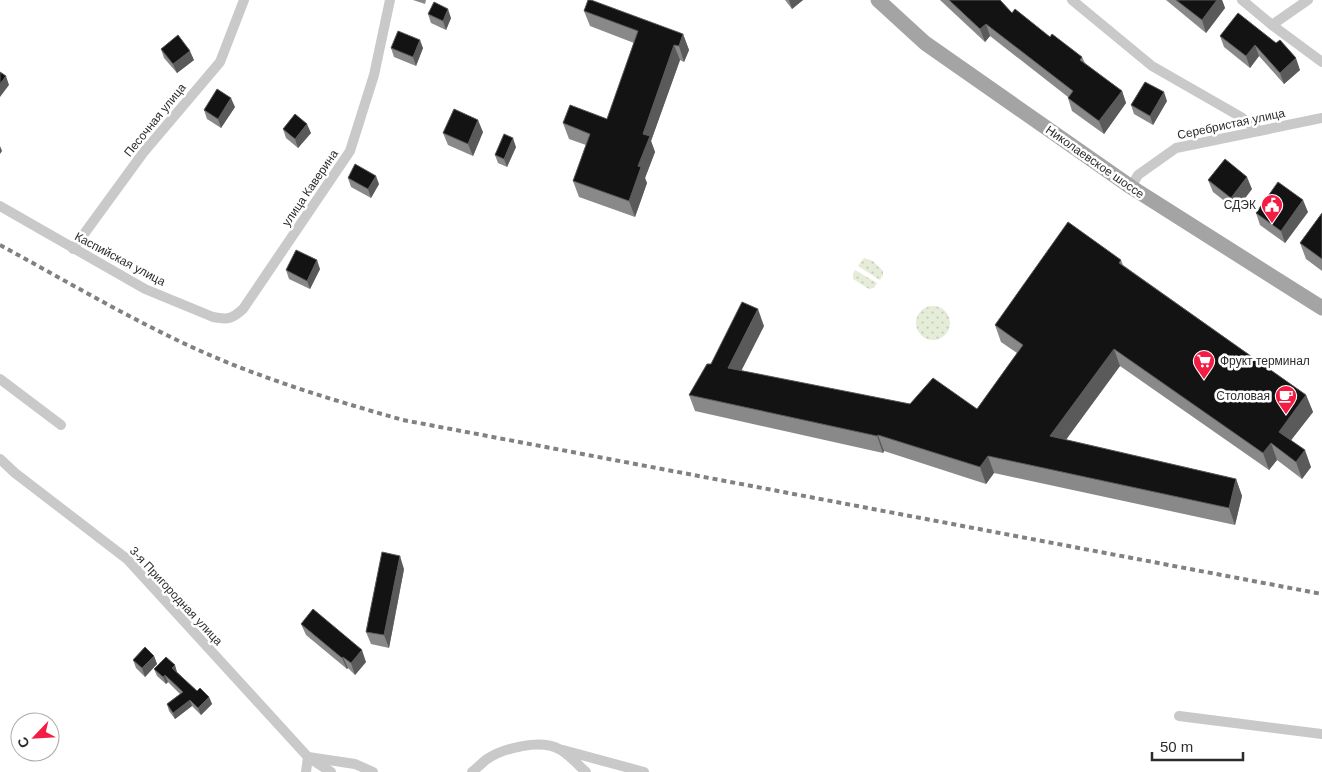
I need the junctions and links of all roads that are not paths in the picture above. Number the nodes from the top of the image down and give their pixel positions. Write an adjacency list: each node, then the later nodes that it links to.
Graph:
1 (244, 0): 13 (street, Песочная улица)
2 (390, 0): 15 (street, улица Каверина)
3 (878, 0): 11 (main road, Николаевское шоссе)
4 (1072, 0): 10 (street)
5 (1242, 0): 7 (street)
6 (1308, 0): 7 (street)
7 (1272, 25): 8 (street)
8 (1322, 62)
9 (1322, 118): 10 (street, Серебристая улица)
10 (1259, 131): 11 (street, Серебристая улица)
11 (1130, 187): 14 (main road, Николаевское шоссе)
12 (0, 206): 13 (street, Каспийская улица)
13 (73, 249): 15 (street, Каспийская улица)
14 (1322, 308)
15 (234, 317)
16 (0, 379): 17 (street)
17 (61, 425)
18 (0, 459): 22 (street, 3-я Пригородная улица)
19 (1179, 716): 20 (street)
20 (1322, 734)
21 (560, 749): 26 (street); 27 (street); 28 (street)
22 (308, 757): 23 (street); 24 (street, 3-я Пригородная улица); 25 (street)
23 (306, 772)
24 (331, 772)
25 (373, 772)
26 (472, 772)
27 (586, 772)
28 (644, 772)

